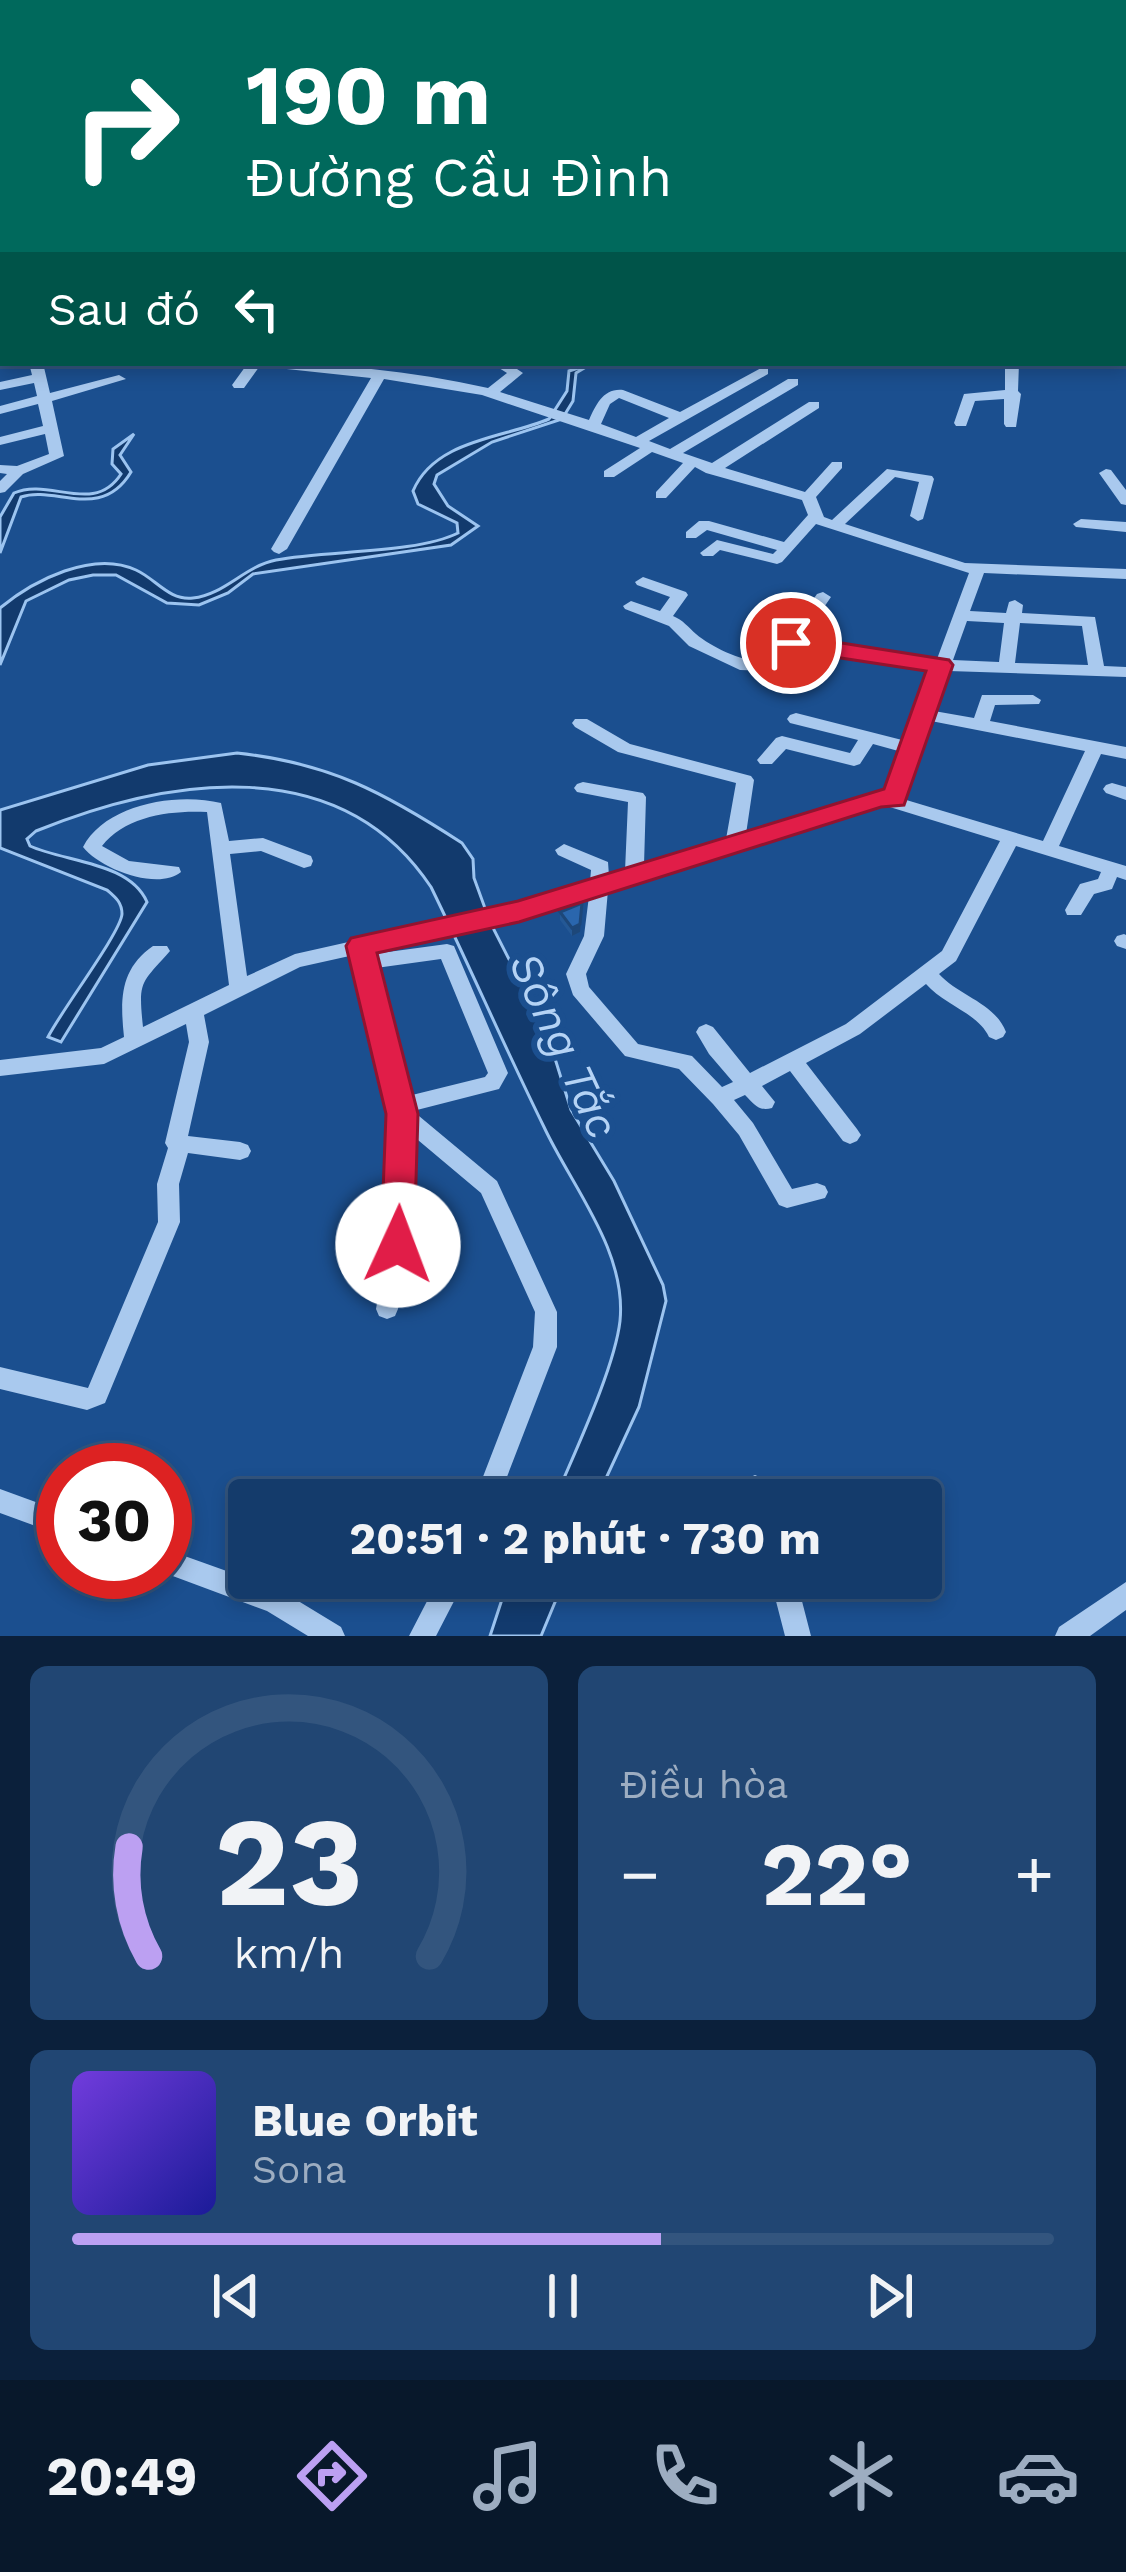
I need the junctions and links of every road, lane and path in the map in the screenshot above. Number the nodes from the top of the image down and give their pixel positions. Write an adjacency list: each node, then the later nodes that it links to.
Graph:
1 (253, 366): 10 (street)
2 (294, 366): 7 (street)
3 (503, 366): 12 (street)
4 (1012, 366): 13 (street)
5 (37, 370): 11 (street); 14 (street)
6 (763, 371): 17 (street)
7 (378, 377): 12 (street); 43 (street)
8 (119, 379): 14 (street)
9 (793, 382): 24 (street)
10 (239, 385)
11 (0, 386)
12 (490, 393): 18 (street)
13 (1014, 394): 19 (street); 20 (street)
14 (43, 399): 16 (street); 21 (street)
15 (814, 405): 29 (street)
16 (0, 410)
17 (680, 417): 18 (street); 23 (street)
18 (590, 423): 23 (street)
19 (962, 423)
20 (1011, 424)
21 (50, 429): 22 (street); 28 (street)
22 (0, 441)
23 (642, 445): 24 (street); 31 (street)
24 (669, 455): 25 (street)
25 (691, 463): 29 (street); 33 (street)
26 (837, 465): 34 (street)
27 (0, 469): 28 (street)
28 (18, 470): 32 (street)
29 (711, 470): 34 (street)
30 (1106, 473): 35 (street)
31 (609, 474)
32 (0, 489)
33 (661, 495)
34 (808, 496): 37 (street)
35 (1126, 501)
36 (918, 516): 39 (street)
37 (814, 518): 39 (street); 42 (street)
38 (1081, 524): 40 (street)
39 (834, 526): 45 (street)
40 (1126, 527)
41 (691, 535): 42 (street)
42 (787, 548): 44 (street)
43 (279, 549)
44 (708, 553)
45 (978, 569): 46 (street); 53 (street)
46 (1056, 573): 47 (street); 49 (street)
47 (1126, 574)
48 (643, 582): 54 (street)
49 (1060, 596)
50 (824, 597): 55 (street)
51 (631, 606): 54 (street)
52 (1014, 613): 53 (street); 57 (street); 58 (street)
53 (959, 616): 56 (street)
54 (663, 618): 55 (street)
55 (791, 643): 56 (street)
56 (940, 665): 57 (street); 61 (street)
57 (1006, 670): 58 (street)
58 (1097, 672): 59 (street)
59 (1126, 672)
60 (1033, 700): 64 (street)
61 (922, 714): 64 (street); 67 (street)
62 (796, 718): 65 (street)
63 (581, 723): 73 (street)
64 (981, 725): 66 (street)
65 (869, 737): 67 (street); 69 (street)
66 (1095, 747): 68 (street); 75 (street)
67 (910, 748): 71 (street)
68 (1126, 754)
69 (766, 760)
70 (583, 788): 80 (street)
71 (894, 798): 72 (street); 73 (street)
72 (1012, 836): 75 (street); 85 (street)
73 (735, 843): 80 (street)
74 (223, 848): 77 (street); 79 (street); 86 (street)
75 (1049, 848): 78 (street)
76 (564, 850): 81 (street)
77 (304, 861)
78 (1119, 871): 82 (street)
79 (172, 872)
80 (634, 874): 81 (street)
81 (602, 884): 84 (street); 94 (street)
82 (1073, 910)
83 (160, 951): 90 (street)
84 (363, 954): 86 (street); 96 (street); 96 (street)
85 (928, 974): 89 (street); 91 (street)
86 (239, 989): 87 (street)
87 (194, 1011): 90 (street); 98 (street)
88 (706, 1032): 93 (street)
89 (996, 1032)
90 (135, 1042): 92 (street)
91 (793, 1060): 93 (street); 97 (street)
92 (0, 1068)
93 (748, 1084): 94 (street); 95 (street)
94 (720, 1098): 100 (street)
95 (765, 1102)
96 (401, 1110): 101 (street); 103 (street)
97 (850, 1135)
98 (180, 1144): 99 (street); 102 (street)
99 (240, 1151)
100 (817, 1192)
101 (387, 1309)
102 (0, 1378)
103 (494, 1479)
104 (0, 1502): 105 (street)
105 (36, 1515)
106 (192, 1568): 107 (street)
107 (228, 1577)
108 (1126, 1594): 115 (street)
109 (290, 1599): 112 (street)
110 (442, 1599): 113 (street)
111 (788, 1599): 114 (street)
112 (332, 1636)
113 (422, 1636)
114 (797, 1636)
115 (1068, 1636)

